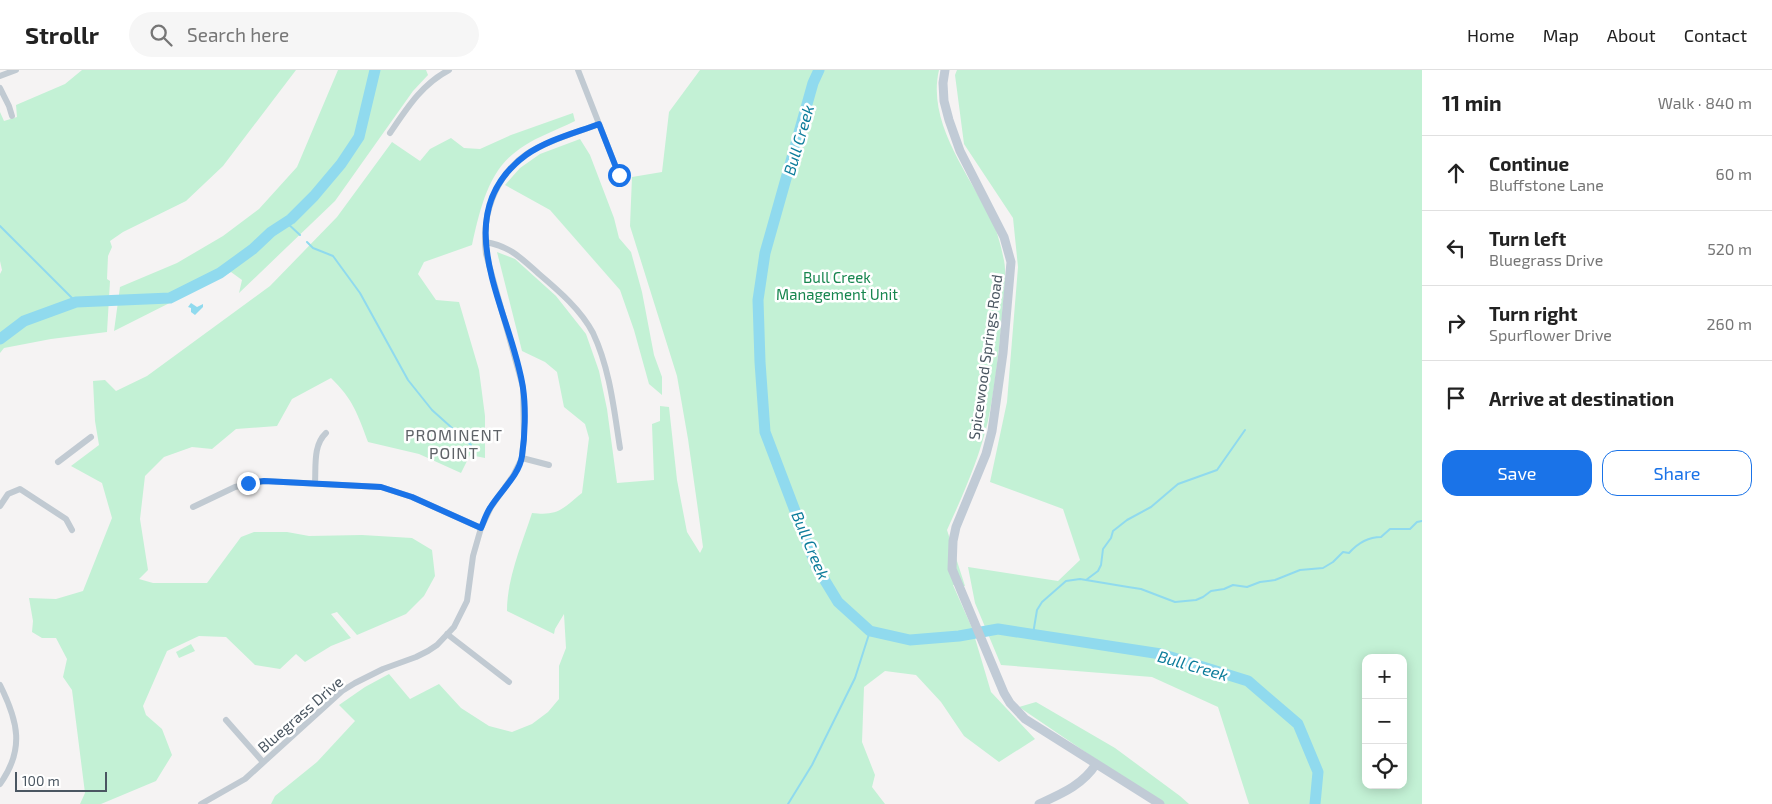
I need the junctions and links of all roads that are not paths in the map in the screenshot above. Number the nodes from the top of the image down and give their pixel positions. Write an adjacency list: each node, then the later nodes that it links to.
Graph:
1 (16, 70): 5 (street)
2 (450, 70): 9 (street)
3 (578, 70): 8 (street)
4 (945, 70): 28 (main road, Spicewood Springs Road)
5 (0, 76)
6 (0, 88): 7 (street)
7 (12, 116)
8 (599, 124): 10 (street); 11 (street, Bluegrass Drive)
9 (390, 132)
10 (619, 175)
11 (485, 242): 14 (street); 15 (street, Bluegrass Drive)
12 (326, 433): 18 (street)
13 (91, 437): 16 (street)
14 (620, 448)
15 (522, 458): 17 (street); 21 (street, Bluegrass Drive)
16 (58, 462)
17 (549, 465)
18 (315, 483): 20 (street); 21 (street)
19 (0, 506): 22 (street)
20 (193, 507)
21 (481, 528): 23 (street, Bluegrass Drive)
22 (72, 530)
23 (447, 634): 24 (street); 27 (street, Bluegrass Drive)
24 (509, 682)
25 (0, 685): 29 (street)
26 (226, 720): 27 (street)
27 (262, 762): 30 (street, Bluegrass Drive)
28 (1096, 764): 31 (main road); 32 (main road, Spicewood Springs Road)
29 (0, 784)
30 (201, 804)
31 (1039, 804)
32 (1160, 804)

